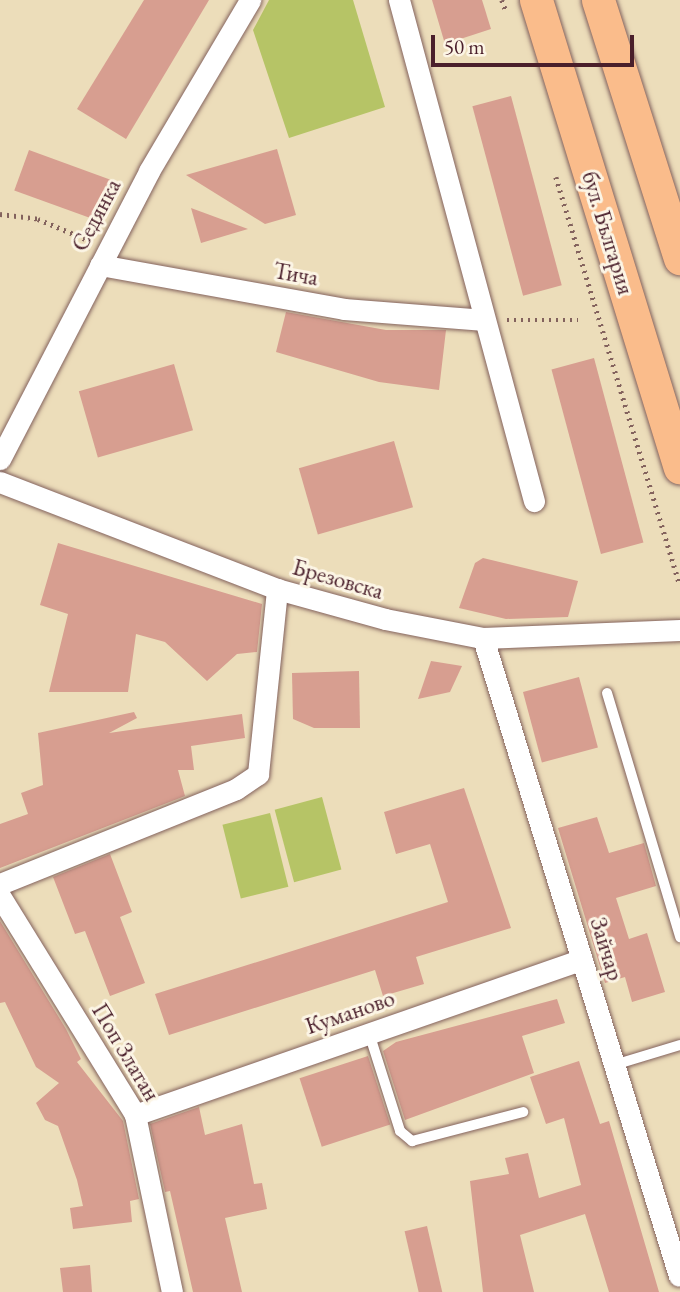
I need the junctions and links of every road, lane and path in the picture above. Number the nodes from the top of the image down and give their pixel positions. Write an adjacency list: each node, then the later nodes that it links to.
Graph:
1 (250, 0): 9 (street, Седянка)
2 (399, 0): 11 (street)
3 (502, 0): 6 (path)
4 (536, 0): 14 (main road, бул. България)
5 (598, 0): 10 (main road)
6 (510, 26)
7 (553, 167): 17 (path)
8 (0, 214): 9 (path)
9 (104, 257): 11 (street, Тича); 13 (street, Седянка)
10 (680, 258)
11 (485, 320): 12 (path); 16 (street)
12 (578, 320)
13 (0, 459)
14 (680, 467)
15 (0, 482): 18 (street, Брезовска)
16 (534, 501)
17 (680, 584)
18 (276, 589): 20 (street, Брезовска); 22 (street)
19 (680, 629): 20 (street, Брезовска)
20 (483, 638): 25 (street, Зайчар)
21 (607, 693): 24 (lane)
22 (0, 884)
23 (0, 897): 30 (street, Поп Златан)
24 (680, 937)
25 (582, 959): 26 (street, Куманово); 28 (street, Зайчар)
26 (369, 1033): 29 (lane); 30 (street, Куманово)
27 (680, 1045): 28 (lane)
28 (614, 1065): 31 (street, Зайчар)
29 (523, 1112)
30 (135, 1115): 32 (street, Поп Златан)
31 (679, 1276)
32 (172, 1292)

